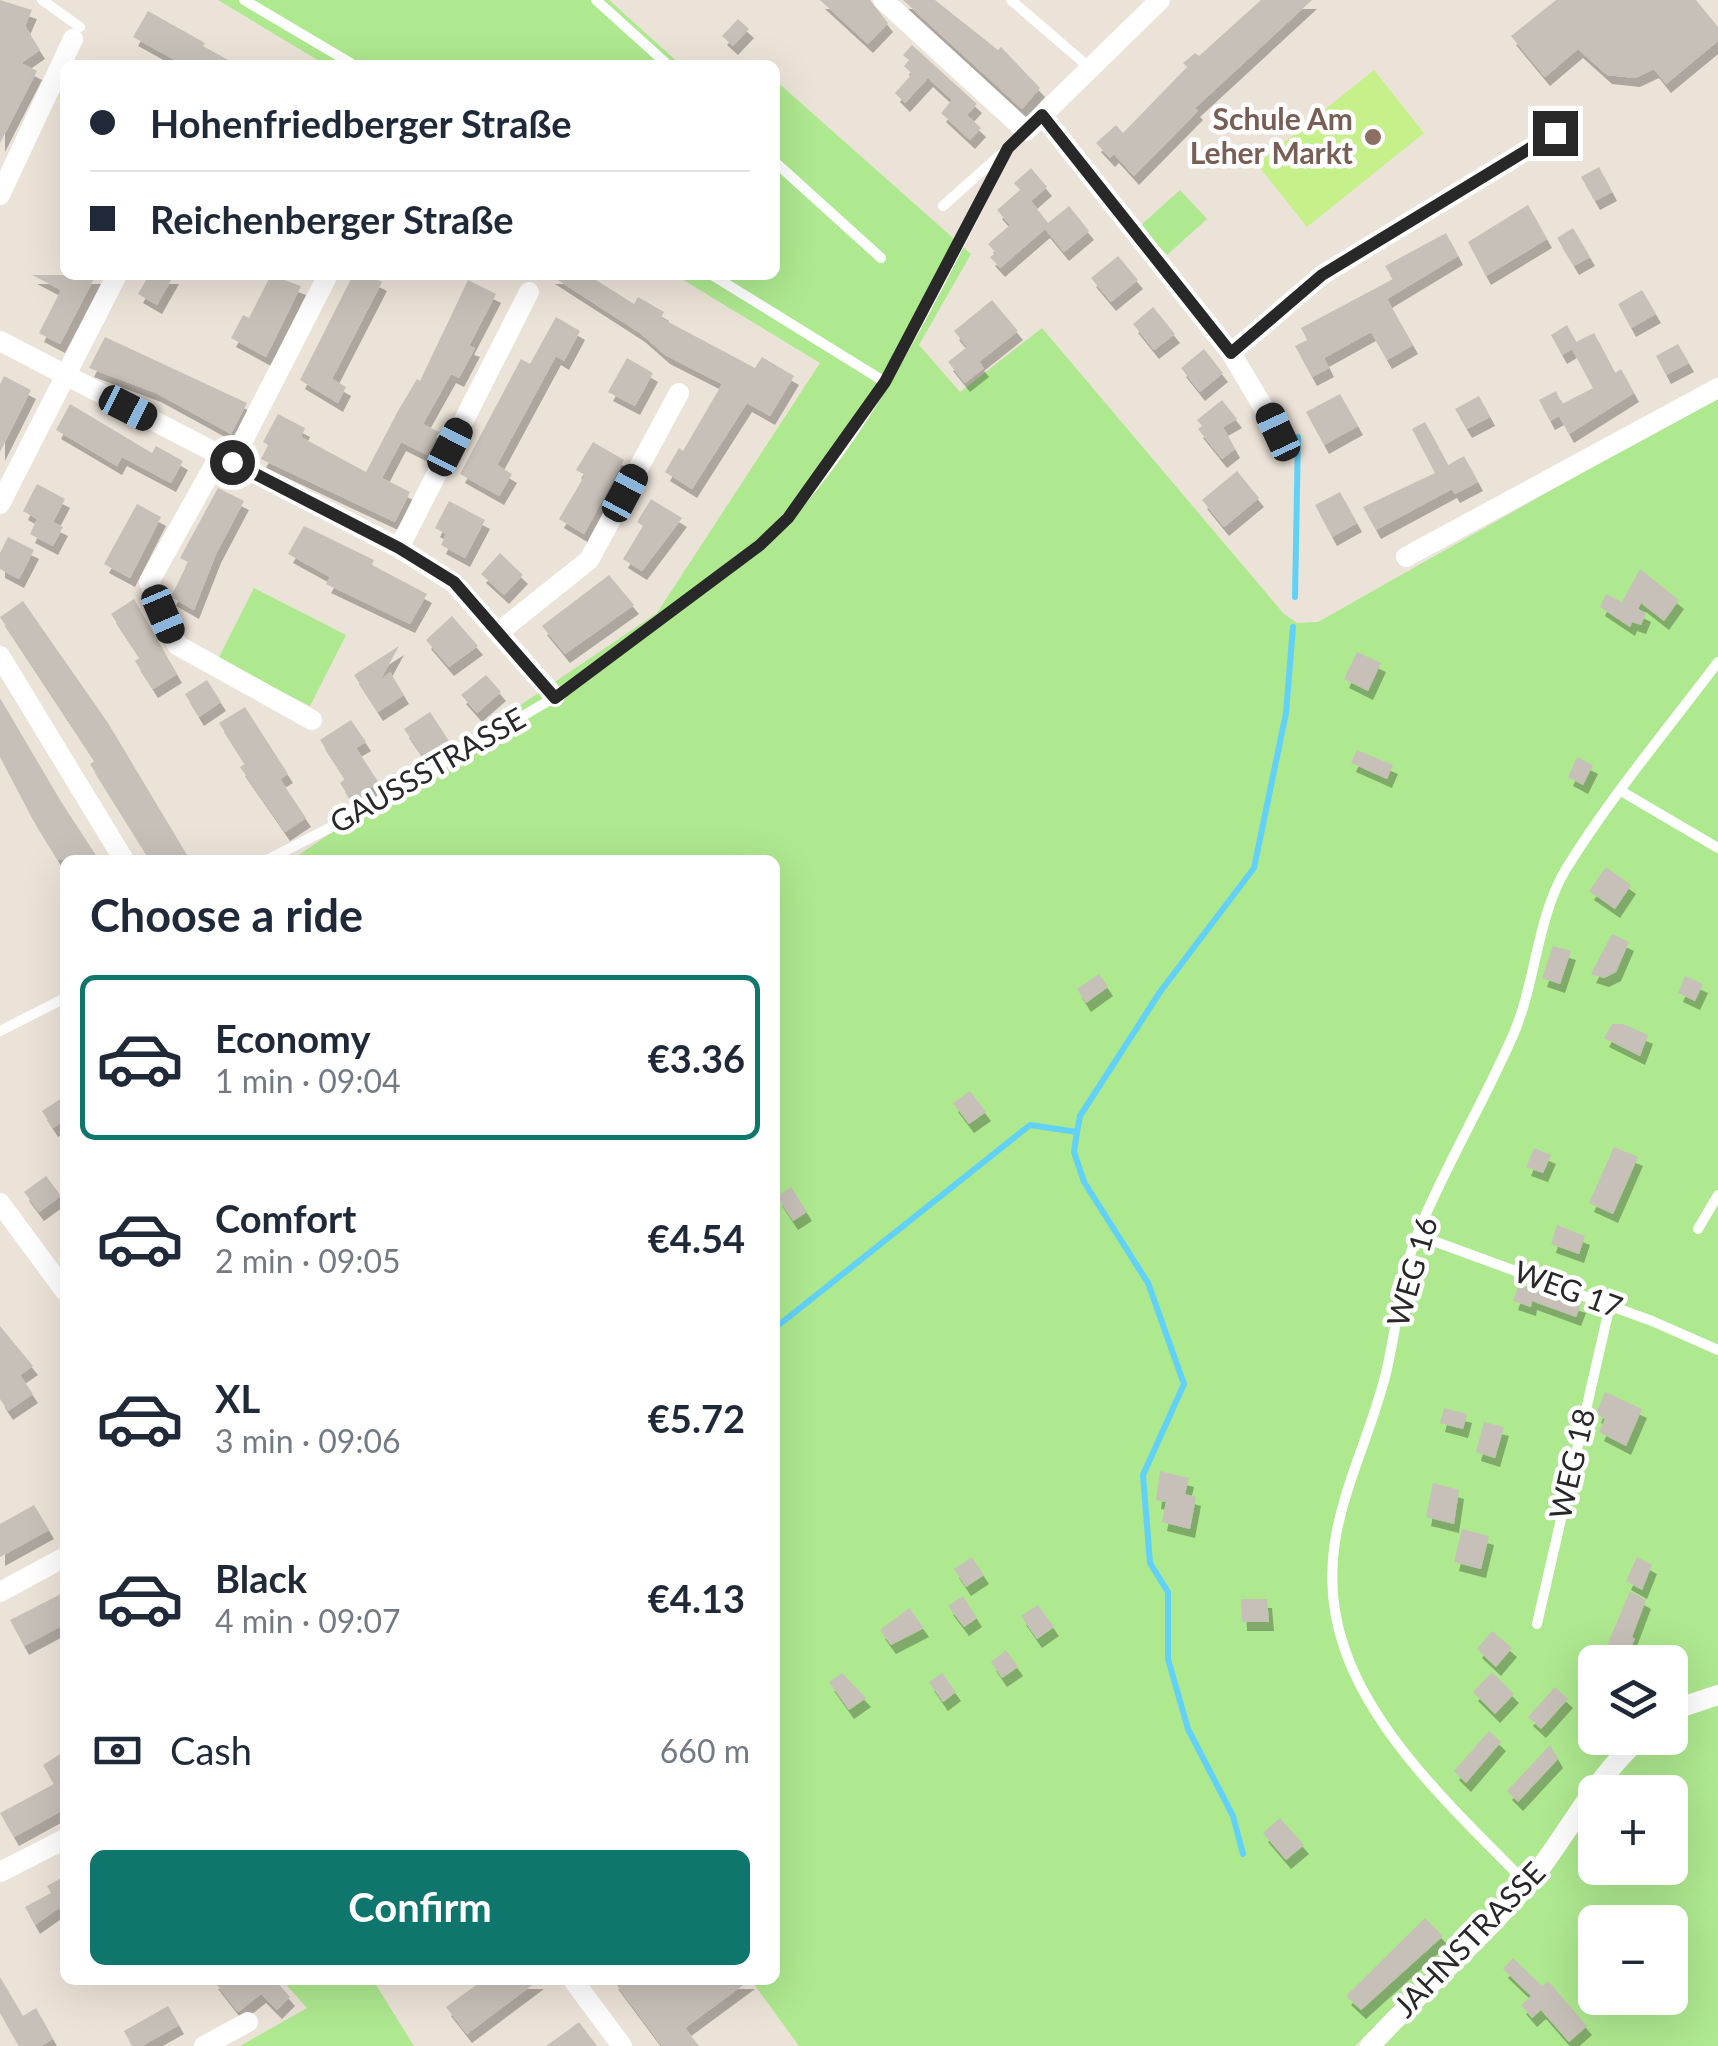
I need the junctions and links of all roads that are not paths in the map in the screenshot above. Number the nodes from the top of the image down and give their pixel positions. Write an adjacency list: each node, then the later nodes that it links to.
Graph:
1 (42, 0): 7 (lane)
2 (244, 0): 9 (lane)
3 (596, 0): 10 (lane)
4 (883, 0): 14 (street)
5 (1011, 0): 11 (lane)
6 (1160, 0): 11 (street, GAUSSSTRASSE)
7 (77, 33): 8 (street)
8 (64, 60)
9 (346, 60)
10 (662, 60)
11 (1090, 68): 13 (street, GAUSSSTRASSE)
12 (60, 69): 18 (street)
13 (1042, 115): 14 (street, GAUSSSTRASSE); 26 (street)
14 (1026, 131): 16 (lane, GAUSSSTRASSE)
15 (1555, 133): 26 (street)
16 (1008, 148): 19 (lane); 28 (lane, GAUSSSTRASSE)
17 (780, 167): 20 (lane)
18 (0, 195)
19 (943, 206)
20 (881, 258)
21 (114, 280): 27 (street)
22 (325, 280): 32 (street)
23 (720, 280): 28 (lane)
24 (529, 292): 34 (street)
25 (0, 341): 27 (street)
26 (1231, 353): 31 (street)
27 (66, 376): 32 (street); 33 (street)
28 (885, 382): 39 (lane, GAUSSSTRASSE)
29 (1718, 388): 35 (street)
30 (680, 392): 36 (street)
31 (1278, 432)
32 (226, 458): 34 (street); 40 (street)
33 (0, 504)
34 (399, 548): 36 (street)
35 (1406, 557)
36 (500, 631): 39 (street)
37 (0, 656): 43 (street)
38 (1718, 662): 41 (lane, WEG 16)
39 (555, 698): 44 (lane, GAUSSSTRASSE)
40 (312, 720)
41 (1621, 790): 42 (lane); 50 (lane, WEG 16)
42 (1718, 848)
43 (121, 855)
44 (276, 855)
45 (60, 1001): 46 (lane)
46 (0, 1031)
47 (1718, 1194): 49 (lane)
48 (0, 1202): 51 (street)
49 (1698, 1229)
50 (1417, 1234): 52 (lane, WEG 17); 62 (lane, WEG 16)
51 (60, 1283)
52 (1610, 1305): 53 (lane, WEG 17); 56 (lane, WEG 18)
53 (1718, 1350)
54 (60, 1559): 55 (street)
55 (0, 1592)
56 (1536, 1624)
57 (1718, 1695): 58 (street)
58 (1688, 1705)
59 (1624, 1755): 62 (street, JAHNSTRASSE)
60 (60, 1842): 61 (street)
61 (0, 1872)
62 (1528, 1884): 67 (street, JAHNSTRASSE)
63 (577, 1985): 66 (street)
64 (248, 2022): 65 (street)
65 (204, 2046)
66 (622, 2046)
67 (1370, 2046)

